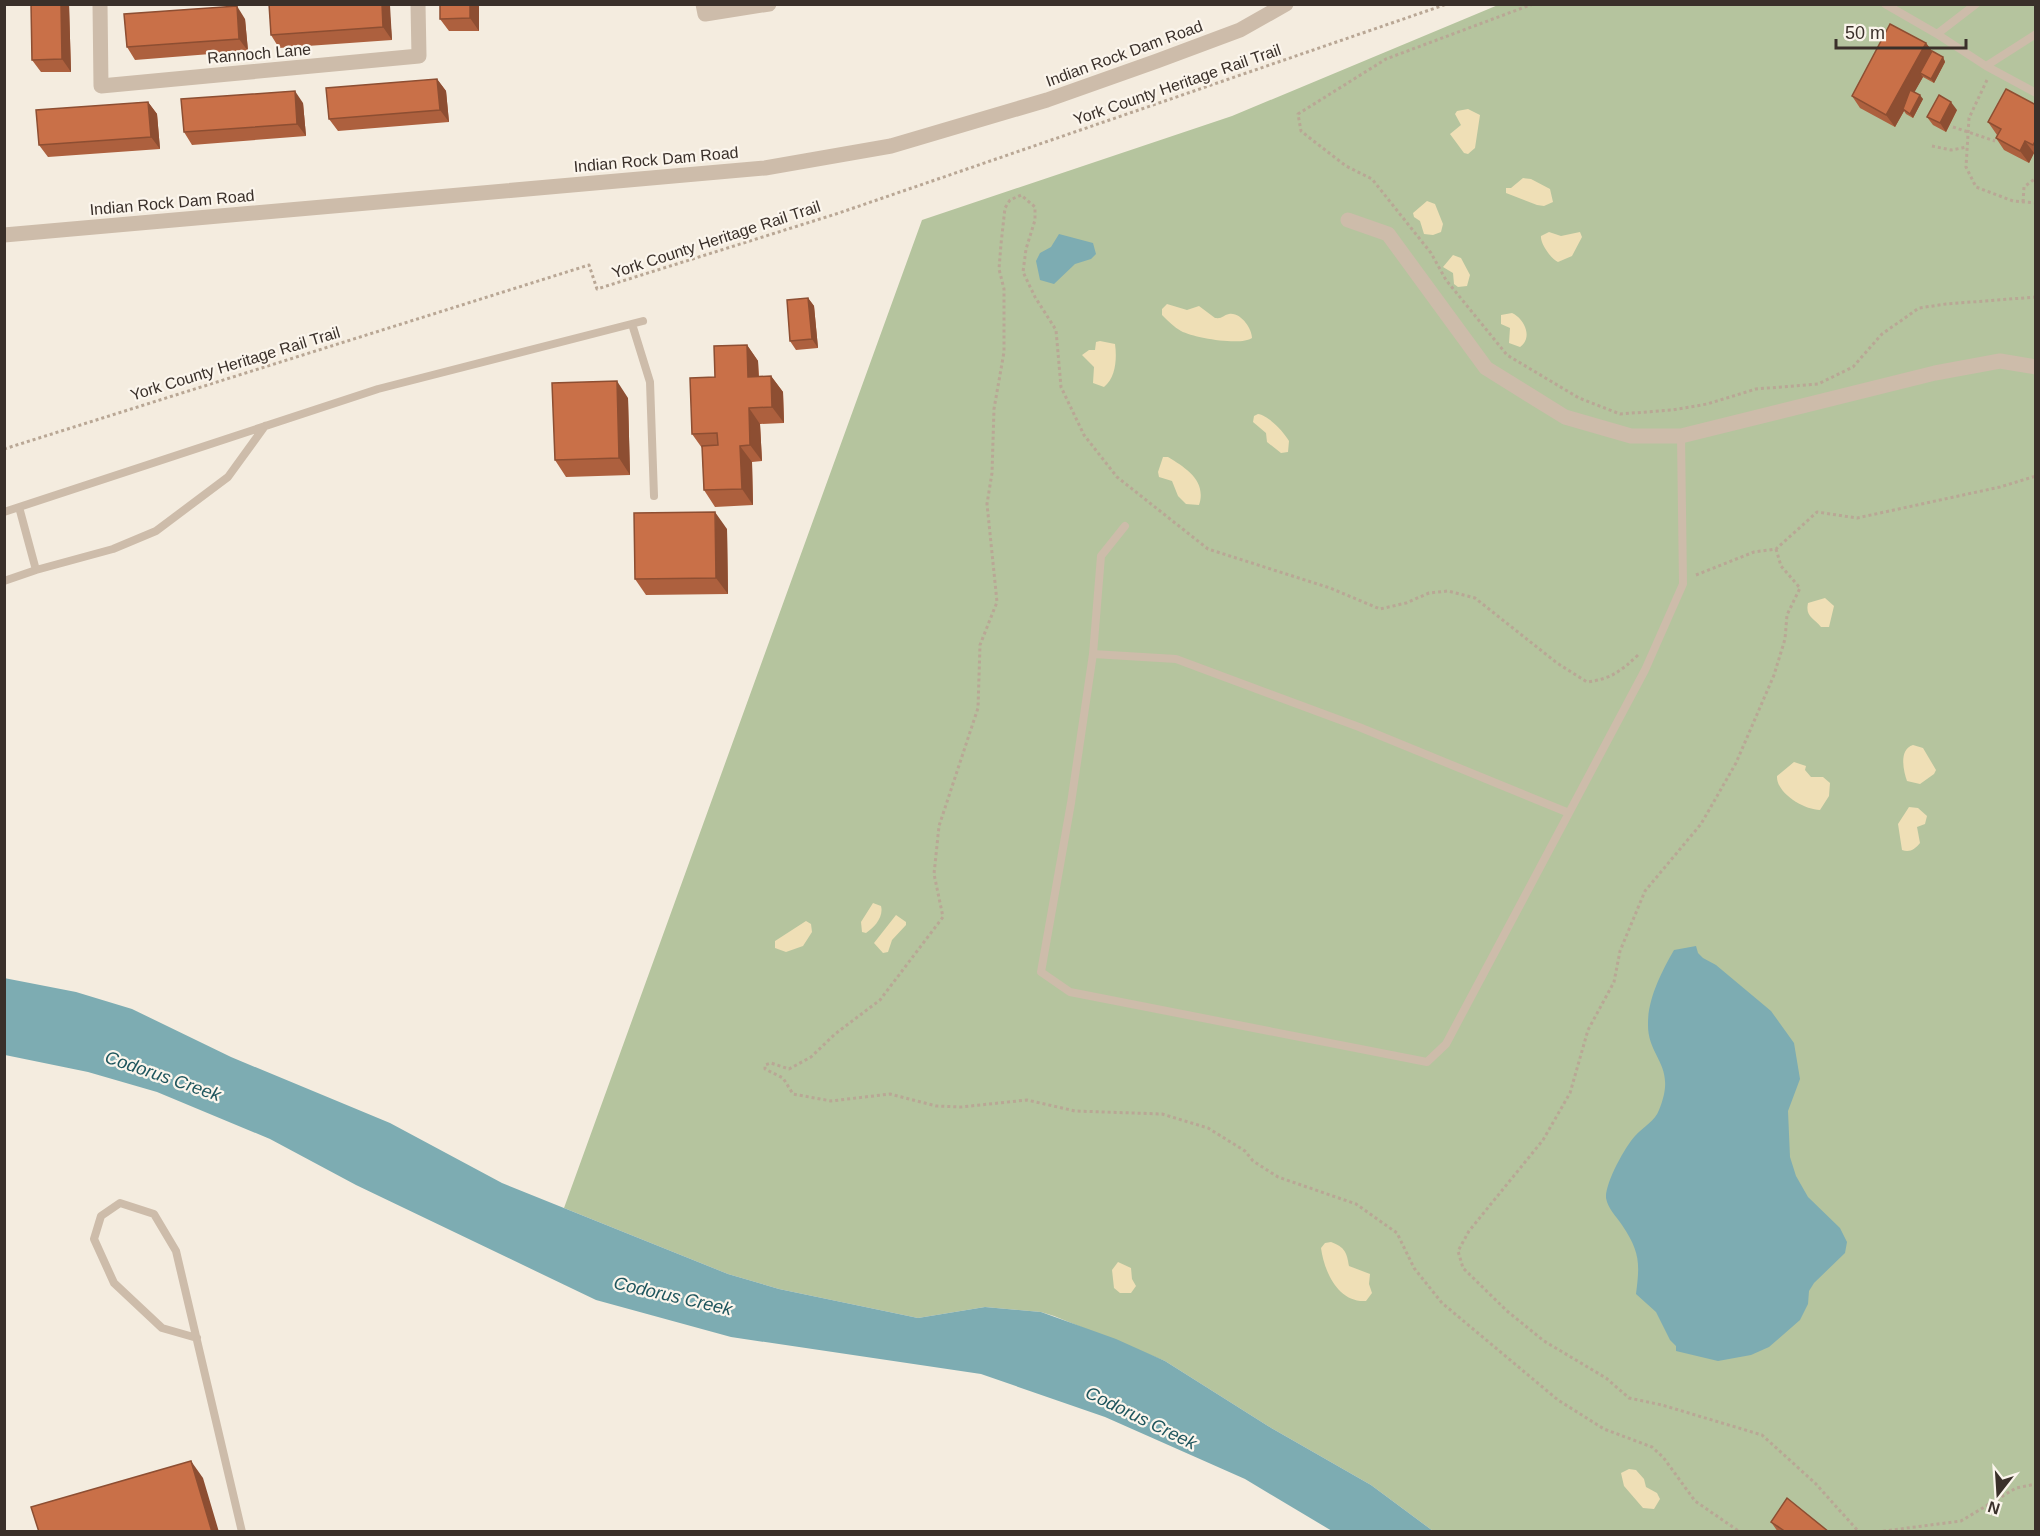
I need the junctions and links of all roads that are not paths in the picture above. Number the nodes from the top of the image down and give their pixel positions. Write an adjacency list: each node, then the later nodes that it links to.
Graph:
1 (100, 4): 2 (street, Rannoch Lane)
2 (418, 4)
3 (703, 4): 4 (street)
4 (769, 4)
5 (1286, 4): 13 (street, Indian Rock Dam Road)
6 (1885, 4): 8 (lane)
7 (1977, 4): 8 (lane)
8 (1937, 34): 10 (lane)
9 (2036, 34): 10 (lane)
10 (1986, 66): 11 (lane)
11 (2036, 93)
12 (1348, 219): 18 (street)
13 (4, 235)
14 (643, 321): 15 (lane)
15 (633, 324): 17 (lane); 19 (lane)
16 (2036, 367): 18 (street)
17 (265, 426): 20 (lane); 23 (lane)
18 (1682, 436): 26 (lane)
19 (654, 496)
20 (19, 507): 21 (lane); 23 (lane)
21 (4, 512)
22 (1125, 526): 25 (lane)
23 (36, 570): 24 (lane)
24 (4, 581)
25 (1093, 654): 26 (lane); 26 (lane)
26 (1569, 813)
27 (197, 1338): 27 (lane); 28 (lane)
28 (242, 1532)

